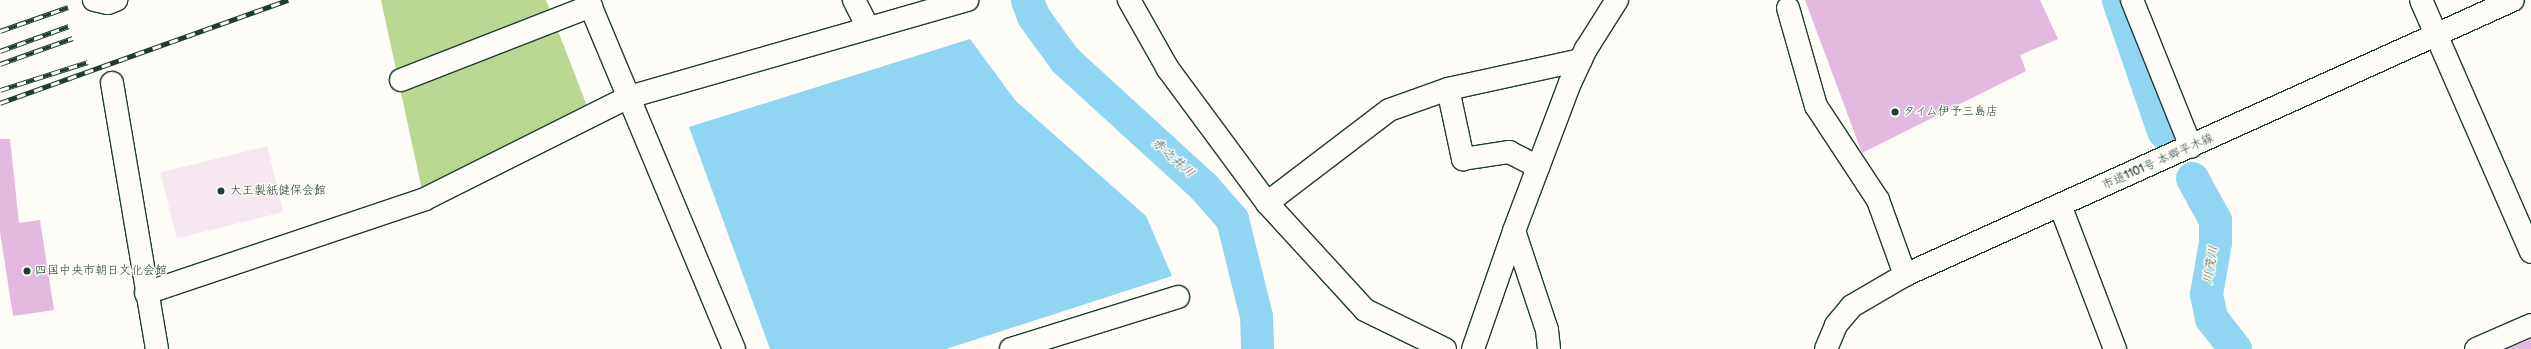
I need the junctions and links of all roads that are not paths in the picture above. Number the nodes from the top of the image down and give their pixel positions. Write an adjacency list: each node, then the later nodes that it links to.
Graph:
1 (94, 0): 2 (street)
2 (116, 0)
3 (854, 0): 13 (street)
4 (966, 0): 11 (street)
5 (1129, 0): 22 (street)
6 (1617, 0): 15 (street)
7 (2132, 0): 20 (street)
8 (2421, 0): 14 (street)
9 (2513, 0): 14 (street, 市道1101号 本郷平木線)
10 (589, 3): 16 (street); 19 (street)
11 (938, 4): 13 (street)
12 (1788, 8): 26 (street)
13 (868, 28): 19 (street)
14 (2435, 37): 20 (street, 市道1101号 本郷平木線); 25 (street)
15 (1581, 60): 18 (street); 21 (street)
16 (401, 80)
17 (112, 83): 27 (street)
18 (1448, 89): 21 (street); 22 (street)
19 (629, 97): 27 (street); 31 (street)
20 (2191, 147): 23 (street, 市道1101号 本郷平木線)
21 (1538, 167): 24 (street)
22 (1267, 204): 33 (street)
23 (2060, 205): 26 (street, 市道1101号 本郷平木線); 37 (street)
24 (1514, 231): 34 (street); 35 (street)
25 (2531, 252)
26 (1905, 275): 36 (street, 市道1101号 本郷平木線)
27 (146, 293): 30 (street)
28 (1178, 297): 32 (street)
29 (2531, 325): 38 (street)
30 (157, 349)
31 (734, 349)
32 (1011, 349)
33 (1445, 349)
34 (1474, 349)
35 (1548, 349)
36 (1826, 349)
37 (2115, 349)
38 (2476, 349)

